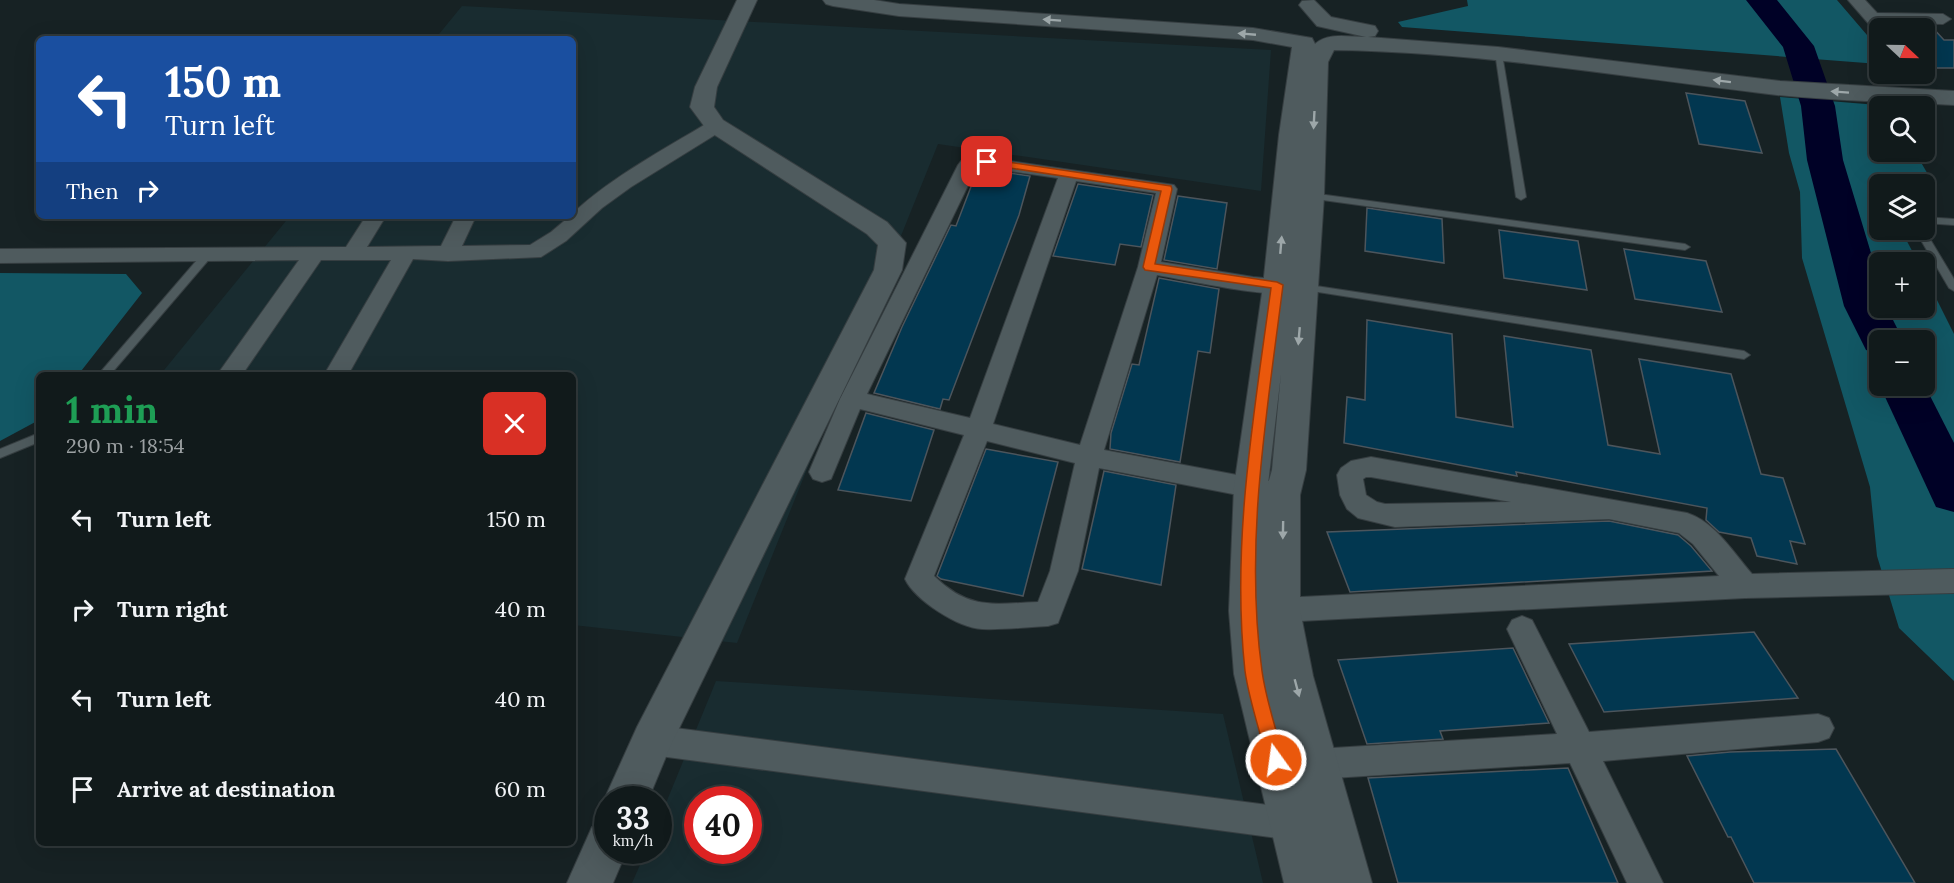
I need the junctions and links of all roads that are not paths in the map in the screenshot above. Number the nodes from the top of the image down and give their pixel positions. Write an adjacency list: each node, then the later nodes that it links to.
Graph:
1 (747, 0): 21 (street)
2 (833, 0): 6 (street)
3 (990, 0): 7 (street)
4 (1856, 0): 8 (street)
5 (1923, 0): 10 (street)
6 (864, 2): 12 (street, one-way to 6)
7 (1302, 11): 11 (street); 12 (street)
8 (1872, 18)
9 (1935, 25): 10 (street)
10 (1950, 25)
11 (1326, 33): 12 (street); 13 (street); 15 (street); 23 (street, one-way to 23)
12 (1304, 43): 38 (street, one-way to 12)
13 (1498, 54): 15 (street, one-way to 13); 24 (lane)
14 (1869, 76): 15 (street)
15 (1776, 79): 18 (street, one-way to 15)
16 (1954, 79): 17 (street)
17 (1935, 81)
18 (1869, 82)
19 (1924, 84): 20 (street)
20 (1954, 98)
21 (716, 126): 34 (street); 58 (street)
22 (1069, 174): 37 (street); 44 (street); 45 (street)
23 (1311, 196): 30 (lane); 38 (street)
24 (1521, 197)
25 (373, 219): 32 (street)
26 (465, 219): 34 (street)
27 (1935, 221): 28 (lane)
28 (1954, 222)
29 (1926, 240): 39 (lane)
30 (1685, 247)
31 (314, 254): 32 (street); 35 (street); 42 (street)
32 (352, 254): 33 (street)
33 (405, 254): 34 (street); 43 (street)
34 (448, 254)
35 (207, 255): 36 (street); 41 (lane)
36 (0, 256)
37 (1149, 267): 38 (street); 48 (street)
38 (1290, 286): 40 (lane); 50 (street); 51 (street, one-way to 51)
39 (1954, 288)
40 (1744, 355)
41 (107, 372)
42 (231, 372)
43 (338, 372)
44 (852, 399): 45 (street); 49 (street)
45 (979, 429): 48 (street); 48 (street)
46 (36, 438): 47 (lane)
47 (0, 454)
48 (1089, 456): 50 (street)
49 (822, 472)
50 (1251, 487): 51 (street); 55 (street)
51 (1283, 495): 55 (street, one-way to 55)
52 (1610, 509): 52 (street); 54 (street)
53 (1954, 581): 54 (street)
54 (1745, 586): 55 (street)
55 (1272, 628): 60 (street, one-way to 60); 62 (street)
56 (1522, 629): 59 (street)
57 (1818, 728): 59 (street)
58 (652, 740): 61 (street); 62 (street)
59 (1580, 748): 60 (street); 67 (street)
60 (1317, 764): 66 (street)
61 (632, 786)
62 (1292, 824): 65 (street)
63 (598, 864): 64 (street)
64 (590, 883)
65 (1307, 883)
66 (1350, 883)
67 (1645, 883)

